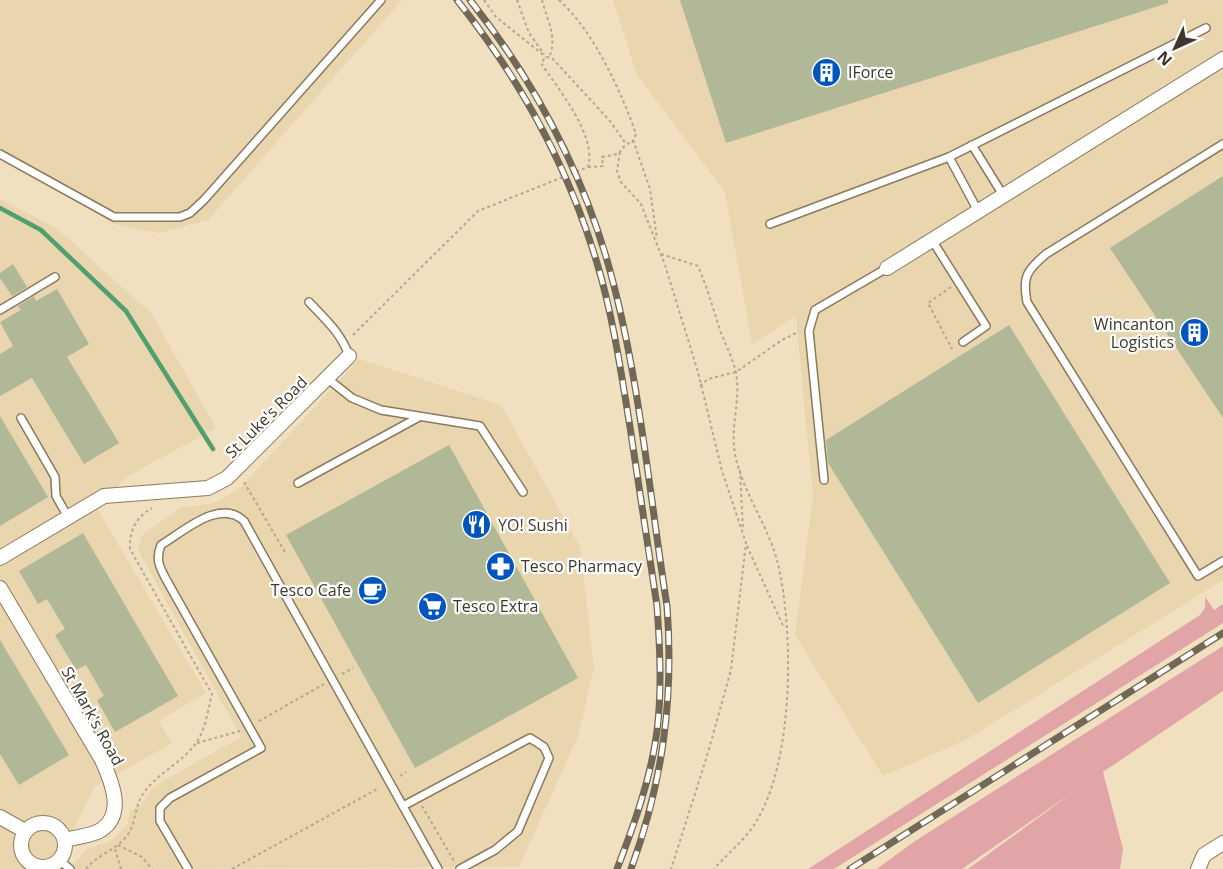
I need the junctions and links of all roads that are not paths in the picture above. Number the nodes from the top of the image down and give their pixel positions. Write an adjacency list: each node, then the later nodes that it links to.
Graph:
1 (381, 0): 6 (lane)
2 (1206, 28): 5 (lane)
3 (1223, 59): 8 (street)
4 (1223, 144): 26 (lane)
5 (972, 145): 7 (lane); 8 (lane)
6 (0, 153)
7 (949, 157): 9 (lane); 10 (lane)
8 (1003, 195): 9 (street)
9 (978, 211): 11 (street)
10 (770, 224)
11 (932, 240): 12 (street); 16 (lane)
12 (887, 268): 21 (lane)
13 (55, 277): 15 (lane)
14 (309, 302): 17 (lane)
15 (0, 310)
16 (963, 342)
17 (349, 356): 18 (street, St Luke's Road)
18 (328, 379): 19 (lane); 24 (street, St Luke's Road)
19 (419, 417): 22 (lane); 23 (lane)
20 (21, 418): 24 (lane)
21 (824, 480)
22 (298, 483)
23 (523, 492)
24 (68, 517): 25 (street, St Luke's Road)
25 (0, 558)
26 (1223, 561)
27 (0, 588): 31 (street, St Mark's Road)
28 (403, 806): 35 (lane); 36 (lane); 37 (lane)
29 (0, 817): 30 (street)
30 (25, 831): 31 (street); 34 (street)
31 (65, 840): 33 (street)
32 (1223, 843): 38 (street)
33 (64, 865): 34 (street)
34 (28, 866)
35 (188, 869)
36 (438, 869)
37 (459, 869)
38 (1198, 869)

